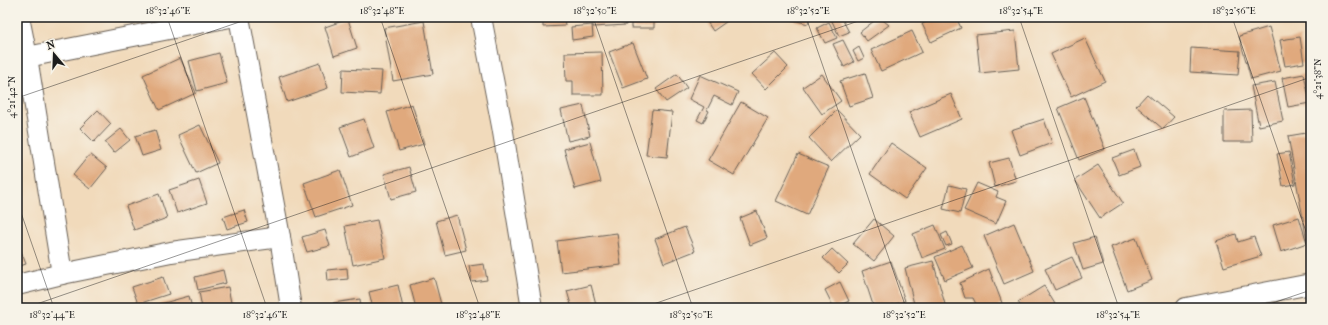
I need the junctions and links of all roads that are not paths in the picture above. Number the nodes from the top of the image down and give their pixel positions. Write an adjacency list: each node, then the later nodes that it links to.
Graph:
1 (19, 17): 5 (street)
2 (230, 17): 5 (street)
3 (238, 17): 6 (street)
4 (481, 17): 11 (street)
5 (27, 57): 7 (street)
6 (280, 237): 7 (street); 10 (street)
7 (62, 274): 9 (street)
8 (1311, 284): 12 (street)
9 (17, 285)
10 (291, 308)
11 (532, 308)
12 (1186, 308)

